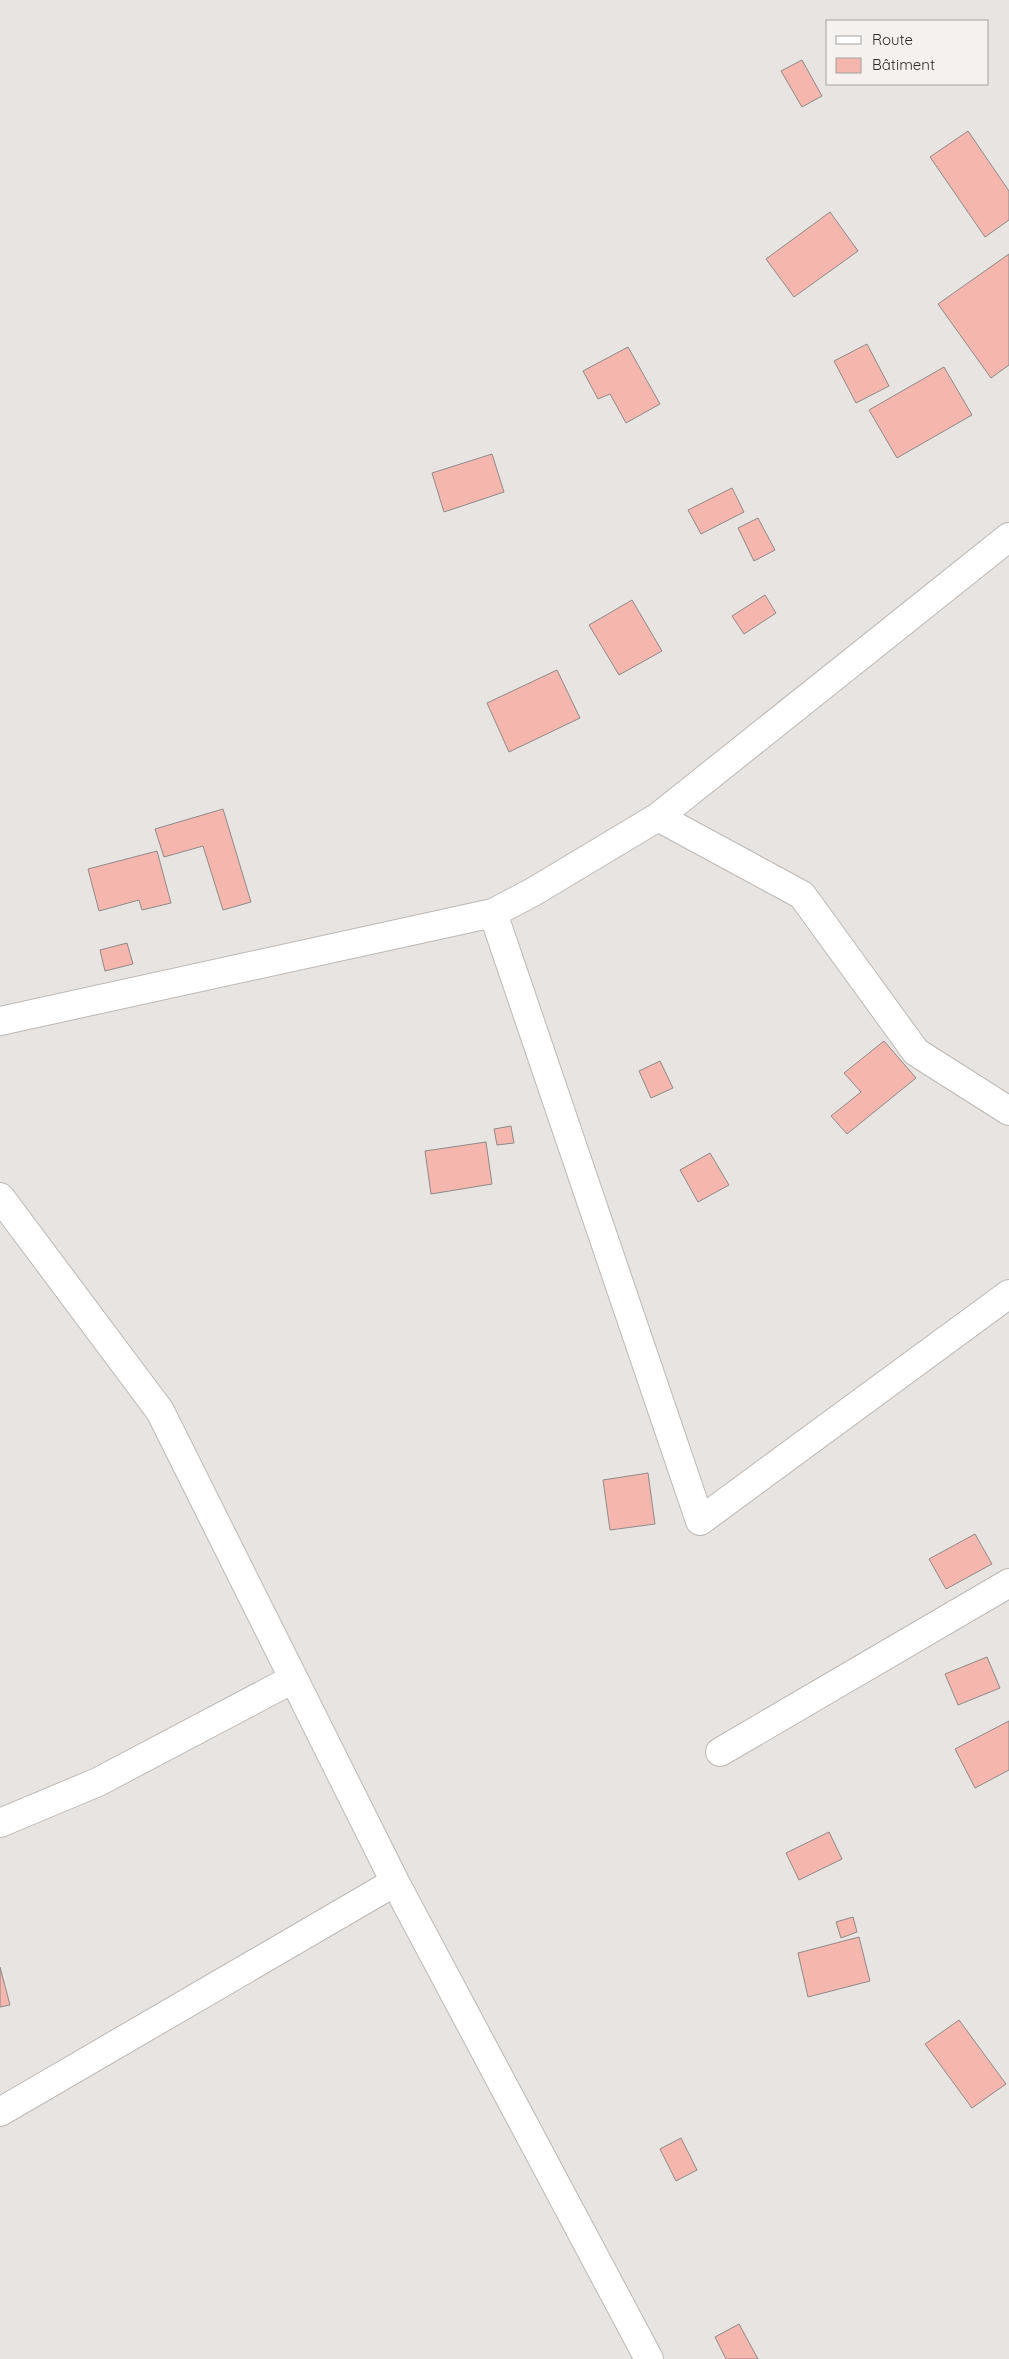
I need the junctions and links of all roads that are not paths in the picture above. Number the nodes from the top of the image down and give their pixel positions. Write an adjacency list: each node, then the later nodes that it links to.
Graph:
1 (1009, 537): 2 (street)
2 (658, 817): 3 (street); 5 (street)
3 (493, 913): 4 (street); 7 (street)
4 (0, 1021)
5 (1009, 1111)
6 (0, 1197): 9 (street)
7 (1009, 1294)
8 (1009, 1583): 10 (street)
9 (293, 1679): 11 (street); 12 (street)
10 (720, 1752)
11 (0, 1823)
12 (395, 1882): 13 (street); 14 (street)
13 (0, 2112)
14 (649, 2359)

